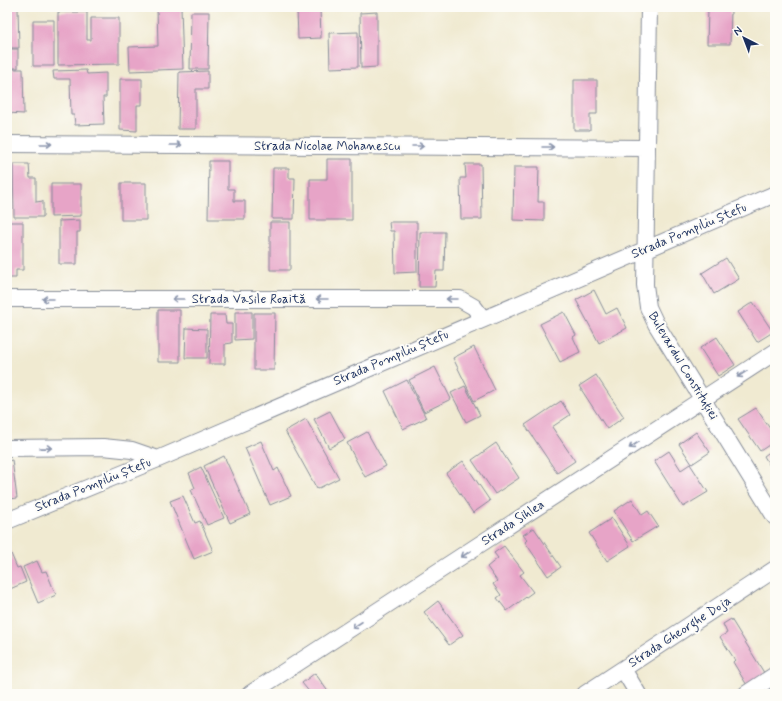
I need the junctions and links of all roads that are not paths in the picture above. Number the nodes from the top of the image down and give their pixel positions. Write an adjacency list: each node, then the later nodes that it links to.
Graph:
1 (649, 7): 3 (street, Bulevardul Constituției)
2 (7, 144): 3 (street, Strada Nicolae Mohanescu, one-way to 3)
3 (646, 148): 5 (street, Bulevardul Constituției)
4 (775, 194): 5 (street, Strada Pompiliu Ștefu)
5 (646, 250): 7 (street, Strada Pompiliu Ștefu); 9 (street, Bulevardul Constituției)
6 (7, 299): 7 (street, Strada Vasile Roaită, one-way to 6)
7 (483, 319): 11 (street, Strada Pompiliu Ștefu)
8 (775, 352): 9 (street, Strada Sihlea, one-way to 9)
9 (702, 400): 12 (street, Bulevardul Constituției); 17 (street, Strada Sihlea, one-way to 17)
10 (7, 448): 11 (street, one-way to 11)
11 (158, 459): 13 (street, Strada Pompiliu Ștefu)
12 (775, 517)
13 (7, 521)
14 (775, 569): 15 (street, Strada Gheorghe Doja)
15 (622, 669): 18 (street, Strada Gheorghe Doja); 19 (street)
16 (775, 675): 20 (street)
17 (250, 694)
18 (585, 694)
19 (638, 694)
20 (746, 694)

